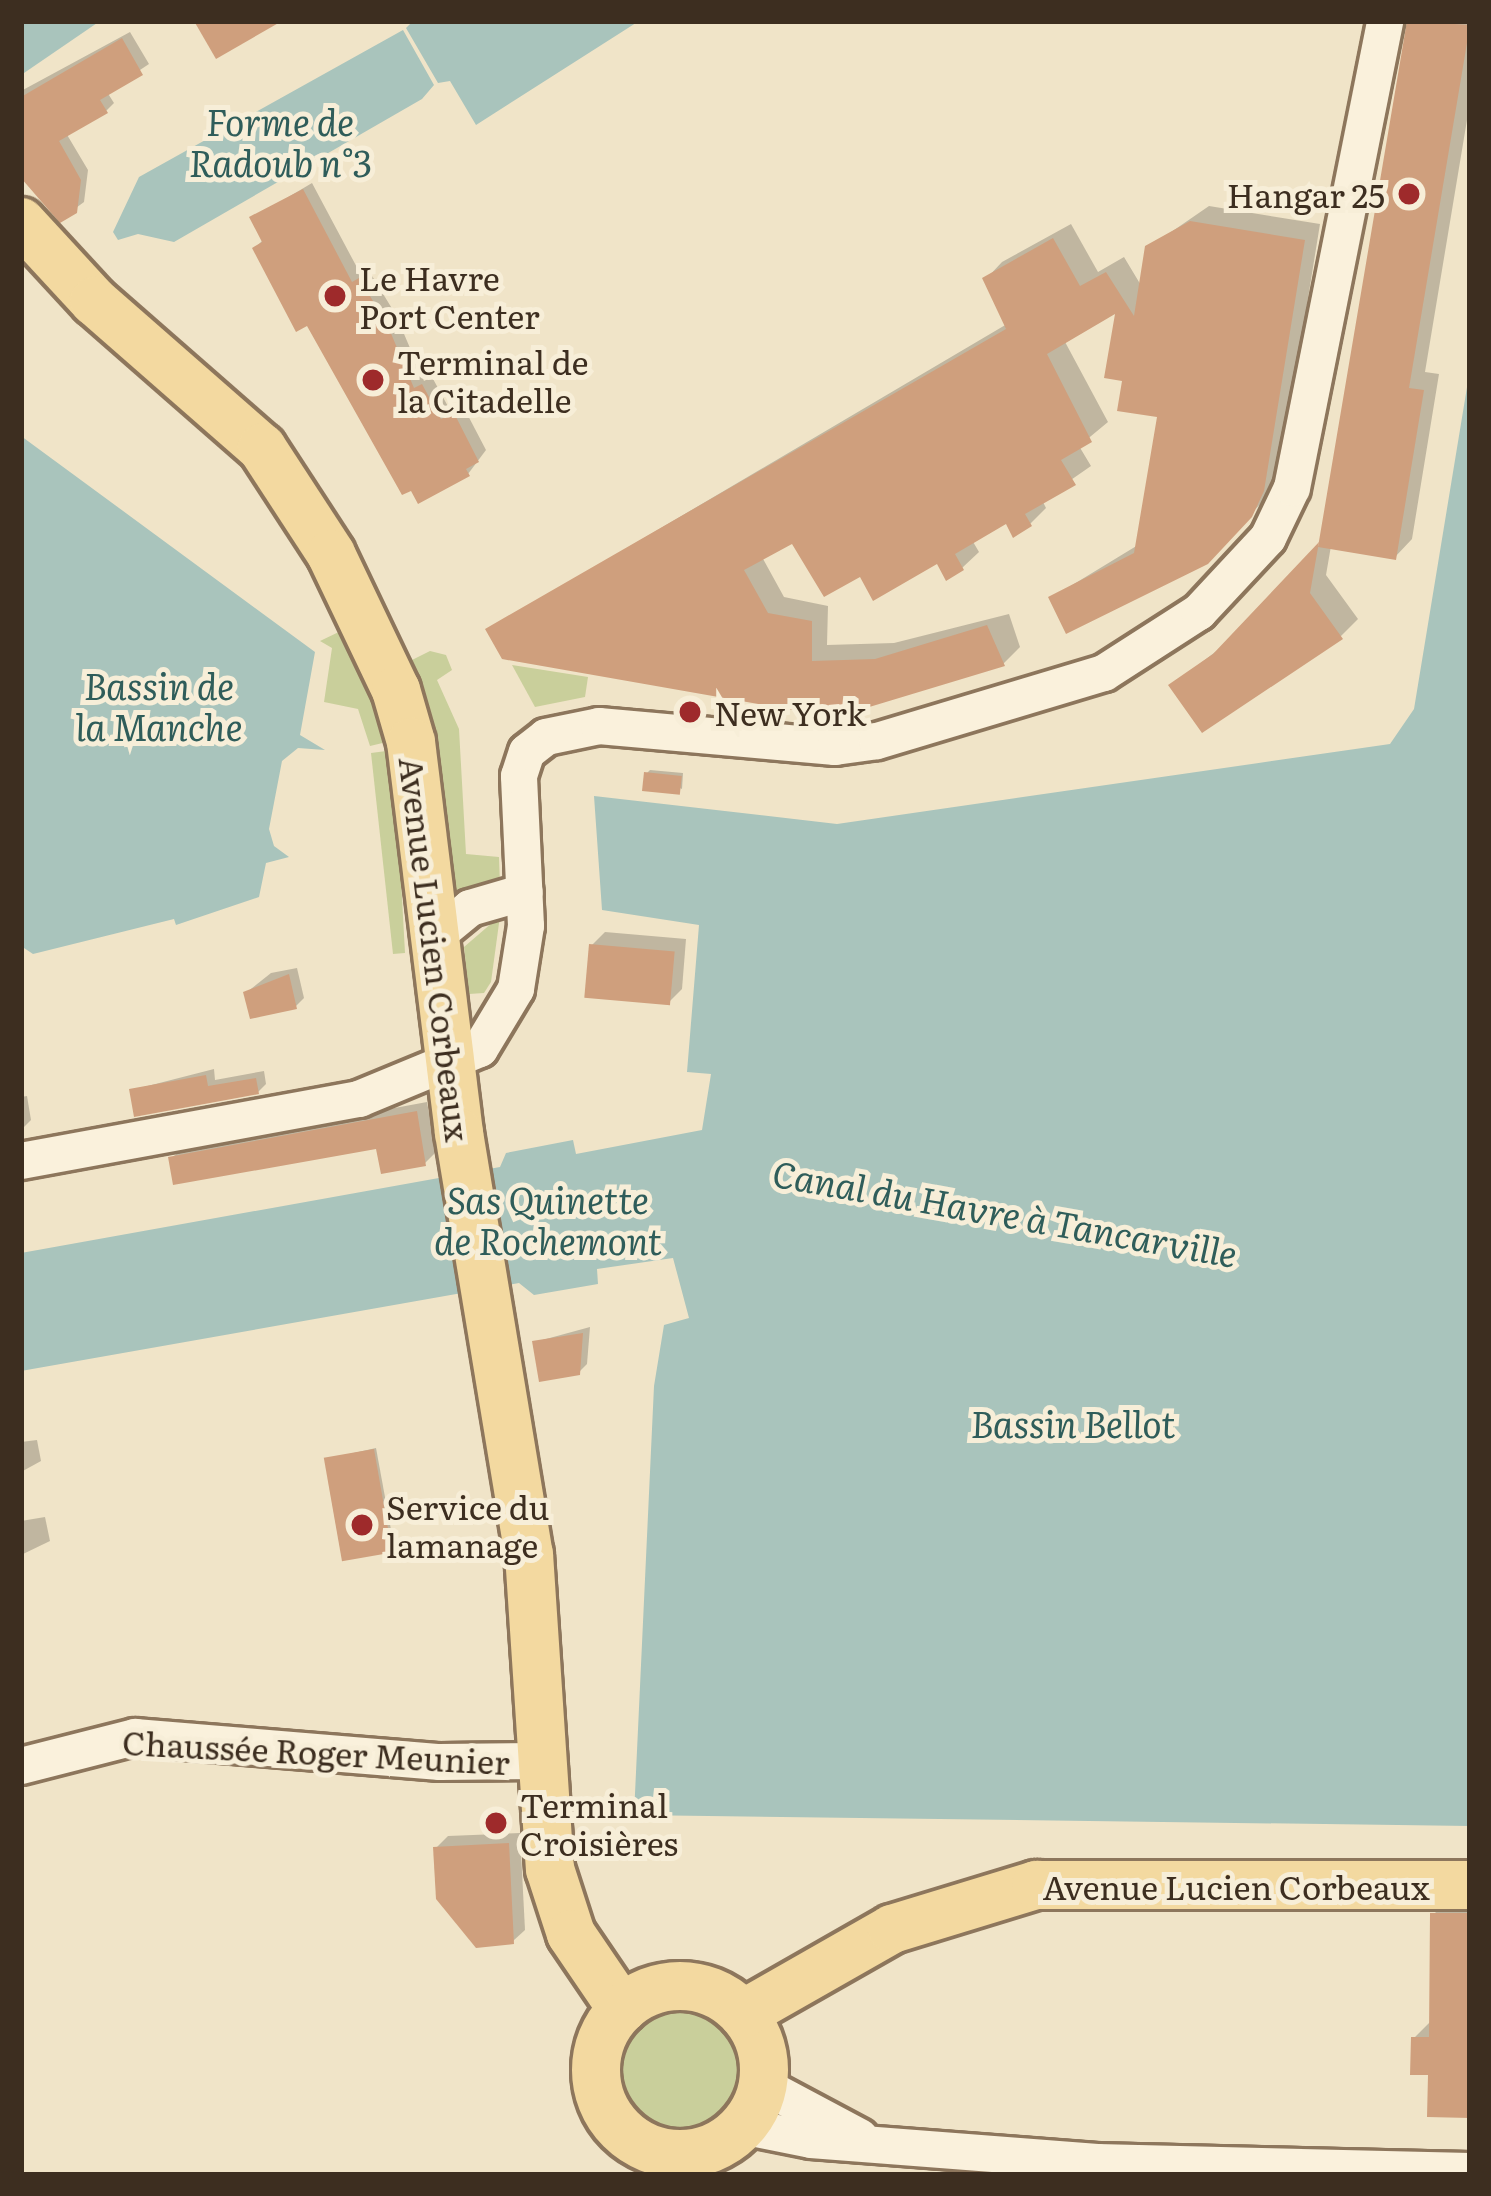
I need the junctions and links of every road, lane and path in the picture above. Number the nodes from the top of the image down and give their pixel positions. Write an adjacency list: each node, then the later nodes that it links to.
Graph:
1 (1385, 21): 3 (street)
2 (21, 222): 4 (main road, Avenue Lucien Corbeaux)
3 (525, 892): 4 (street); 6 (street)
4 (435, 937): 5 (main road, Avenue Lucien Corbeaux)
5 (442, 1000): 6 (street); 7 (main road, Avenue Lucien Corbeaux)
6 (507, 1004): 7 (street)
7 (449, 1067): 8 (street); 9 (main road, Avenue Lucien Corbeaux)
8 (21, 1161)
9 (543, 1761): 10 (street, Chaussée Roger Meunier); 12 (main road, Avenue Lucien Corbeaux)
10 (21, 1766)
11 (1470, 1885): 13 (main road, Avenue Lucien Corbeaux)
12 (622, 2008): 13 (main road); 14 (main road)
13 (742, 2014): 14 (main road)
14 (752, 2106): 15 (street)
15 (1470, 2171)

